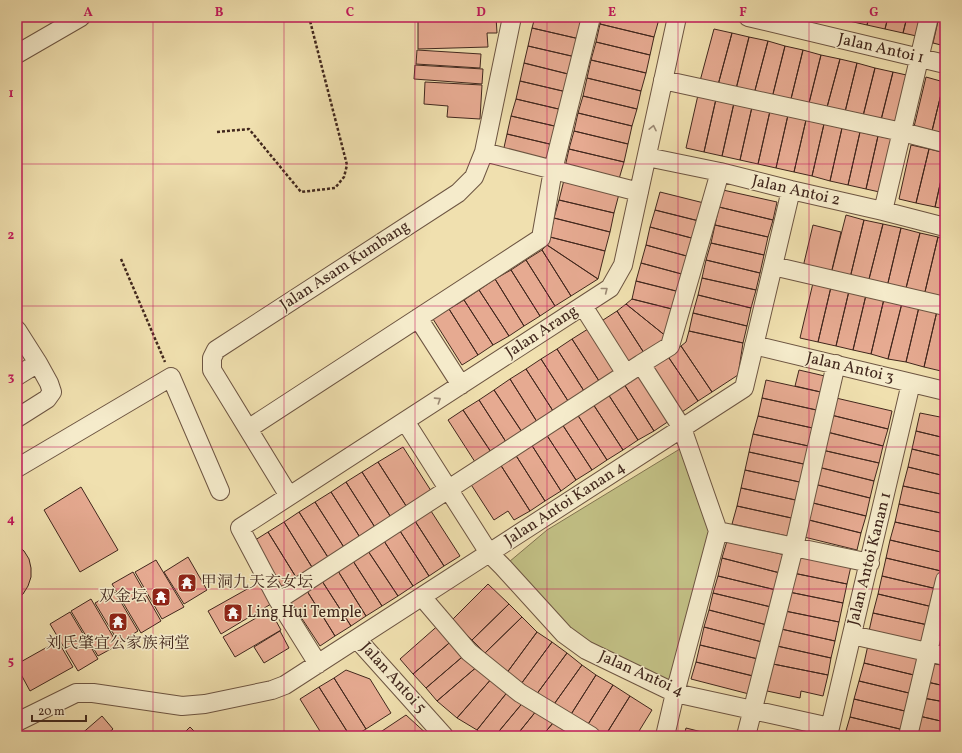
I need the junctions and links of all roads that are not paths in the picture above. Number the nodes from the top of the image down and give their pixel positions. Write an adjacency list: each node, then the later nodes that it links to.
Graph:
1 (82, 17): 7 (street)
2 (512, 17): 13 (street, Jalan Asam Kumbang)
3 (591, 17): 15 (street)
4 (677, 17): 10 (street, Jalan Arang)
5 (748, 17): 8 (street, Jalan Antoi 1)
6 (929, 17): 8 (street)
7 (17, 54)
8 (919, 58): 9 (street, Jalan Antoi 1); 11 (street)
9 (945, 64)
10 (663, 80): 11 (street); 14 (street, Jalan Arang, one-way to 10)
11 (902, 132): 12 (street); 19 (street)
12 (945, 143)
13 (484, 152): 15 (street); 38 (street, Jalan Asam Kumbang)
14 (647, 157): 16 (street, Jalan Antoi 2); 18 (street, Jalan Arang)
15 (554, 170): 18 (street); 24 (street)
16 (720, 172): 17 (street, Jalan Antoi 2); 28 (street)
17 (791, 190): 19 (street, Jalan Antoi 2); 21 (street, Jalan Antoi Kanan 4)
18 (639, 192): 22 (street, Jalan Arang, one-way to 18)
19 (883, 211): 20 (street, Jalan Antoi 2)
20 (945, 227)
21 (773, 266): 23 (street); 26 (street, Jalan Antoi Kanan 4)
22 (583, 306): 30 (street); 33 (street, Jalan Arang)
23 (945, 306)
24 (418, 318): 33 (street); 38 (street)
25 (17, 330): 27 (street)
26 (754, 345): 29 (street, Jalan Antoi 3); 37 (street, Jalan Antoi Kanan 4)
27 (38, 363): 31 (street); 35 (street)
28 (641, 364): 30 (street); 37 (street)
29 (836, 364): 32 (street, Jalan Antoi 3); 44 (street)
30 (626, 374): 40 (street)
31 (17, 376)
32 (911, 383): 34 (street, Jalan Antoi 3); 46 (street, Jalan Antoi Kanan 1)
33 (461, 385): 36 (street, Jalan Arang, one-way to 33)
34 (945, 391)
35 (17, 418)
36 (406, 421): 40 (street, Jalan Antoi 4); 42 (street, Jalan Arang)
37 (682, 428): 43 (street); 45 (street, Jalan Antoi Kanan 4)
38 (248, 429): 42 (street, Jalan Asam Kumbang)
39 (17, 468): 41 (street)
40 (448, 489): 45 (street, Jalan Antoi 4); 49 (street)
41 (220, 491)
42 (289, 496): 49 (street, Jalan Arang)
43 (718, 531): 44 (street); 54 (street)
44 (794, 547): 46 (street); 55 (street)
45 (489, 554): 48 (street, Jalan Antoi Kanan 4); 54 (street, Jalan Antoi 4)
46 (870, 563): 50 (street, Jalan Antoi Kanan 1)
47 (945, 580): 52 (street)
48 (422, 597): 51 (street, Jalan Antoi Kanan 4); 59 (street)
49 (278, 600): 53 (street)
50 (852, 635): 52 (street); 57 (street, Jalan Antoi Kanan 1)
51 (357, 639): 53 (street, Jalan Antoi Kanan 4); 58 (street, Jalan Antoi 5)
52 (936, 654): 62 (street)
53 (318, 664): 56 (street, Jalan Antoi Kanan 4)
54 (675, 693): 55 (street, Jalan Antoi 4); 60 (street)
55 (752, 710): 57 (street, Jalan Antoi 4); 61 (street)
56 (17, 722)
57 (829, 731)
58 (444, 736)
59 (591, 736)
60 (665, 736)
61 (746, 736)
62 (908, 736)

